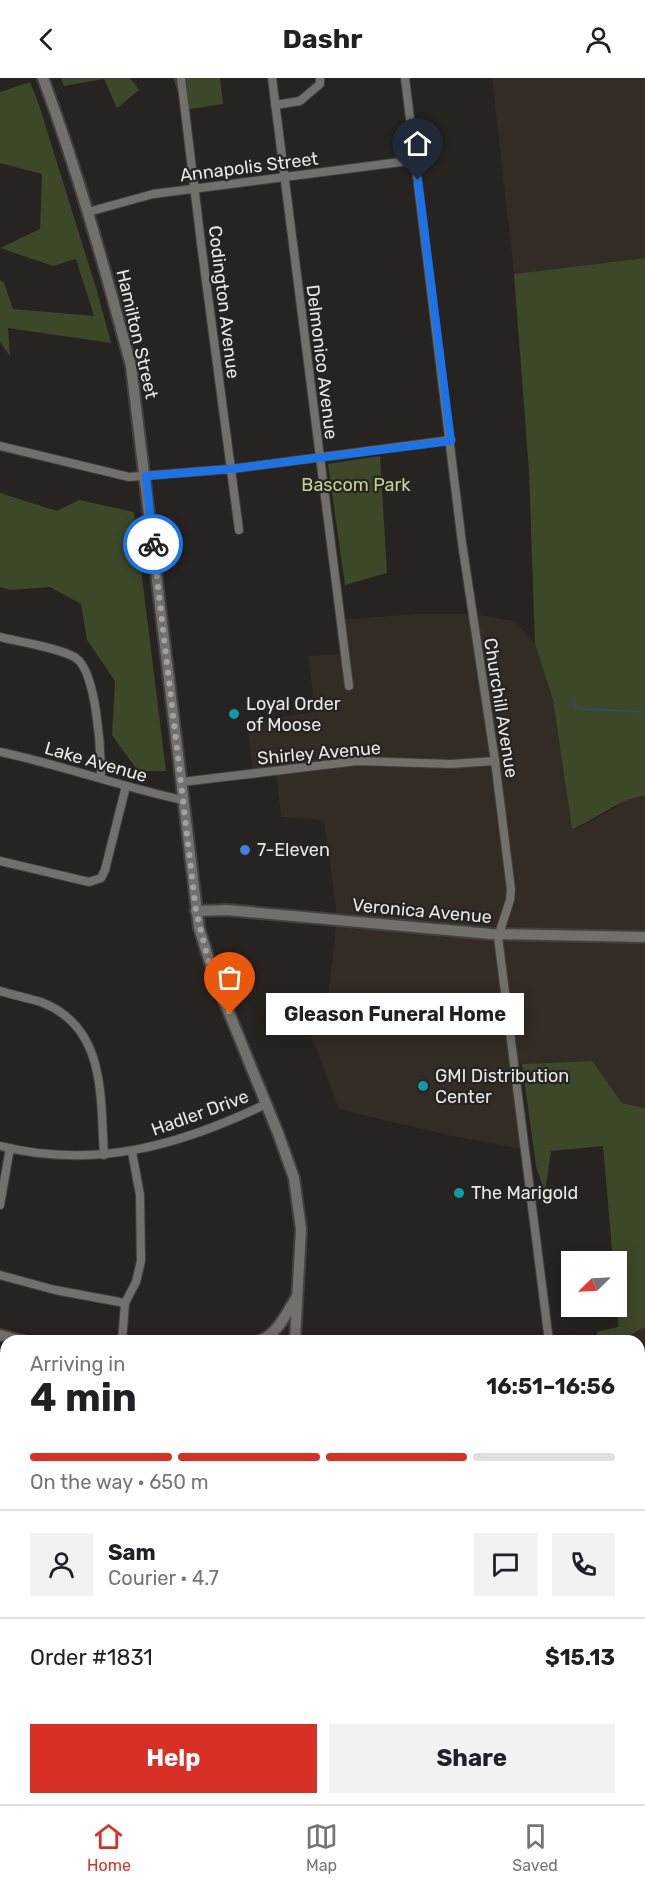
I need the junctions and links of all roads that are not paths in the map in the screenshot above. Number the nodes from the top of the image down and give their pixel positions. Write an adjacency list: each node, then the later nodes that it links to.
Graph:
1 (44, 78): 10 (main road, Hamilton Street)
2 (181, 78): 9 (street, Codington Avenue)
3 (272, 78): 6 (street, Delmonico Avenue)
4 (320, 78): 6 (street)
5 (405, 78): 7 (street, Churchill Avenue)
6 (275, 105): 8 (street, Delmonico Avenue)
7 (416, 160): 8 (street, Annapolis Street); 11 (street, Churchill Avenue)
8 (285, 178): 9 (street, Annapolis Street); 13 (street, Delmonico Avenue)
9 (195, 188): 10 (street, Annapolis Street); 14 (street, Codington Avenue)
10 (88, 212): 15 (main road, Hamilton Street)
11 (451, 441): 13 (street); 20 (street, Churchill Avenue)
12 (0, 446): 15 (street)
13 (320, 458): 14 (street); 18 (street, Delmonico Avenue)
14 (231, 469): 15 (street); 16 (street, Codington Avenue)
15 (146, 476): 22 (main road, Hamilton Street)
16 (239, 530)
17 (0, 637): 21 (street)
18 (349, 686)
19 (0, 752): 21 (street, Lake Avenue)
20 (495, 761): 22 (street, Shirley Avenue); 27 (street, Churchill Avenue)
21 (101, 778): 23 (street, Lake Avenue)
22 (182, 782): 24 (main road, Hamilton Street)
23 (126, 786): 24 (street, Lake Avenue); 25 (street)
24 (183, 800): 26 (main road, Hamilton Street)
25 (0, 861)
26 (196, 911): 27 (main road, Veronica Avenue); 30 (main road, Hamilton Street)
27 (499, 934): 28 (main road, Veronica Avenue); 42 (street, Churchill Avenue)
28 (645, 937)
29 (0, 991): 34 (street)
30 (266, 1104): 33 (street, Hadler Drive); 37 (main road, Hamilton Street)
31 (0, 1146): 32 (street, Hadler Drive)
32 (10, 1148): 34 (street, Hadler Drive); 35 (street)
33 (132, 1152): 34 (street, Hadler Drive); 38 (street)
34 (104, 1155)
35 (0, 1205)
36 (0, 1275): 38 (street)
37 (297, 1295): 40 (main road); 41 (main road, Hamilton Street)
38 (125, 1303): 39 (street)
39 (122, 1335)
40 (271, 1335)
41 (295, 1335)
42 (548, 1335)

